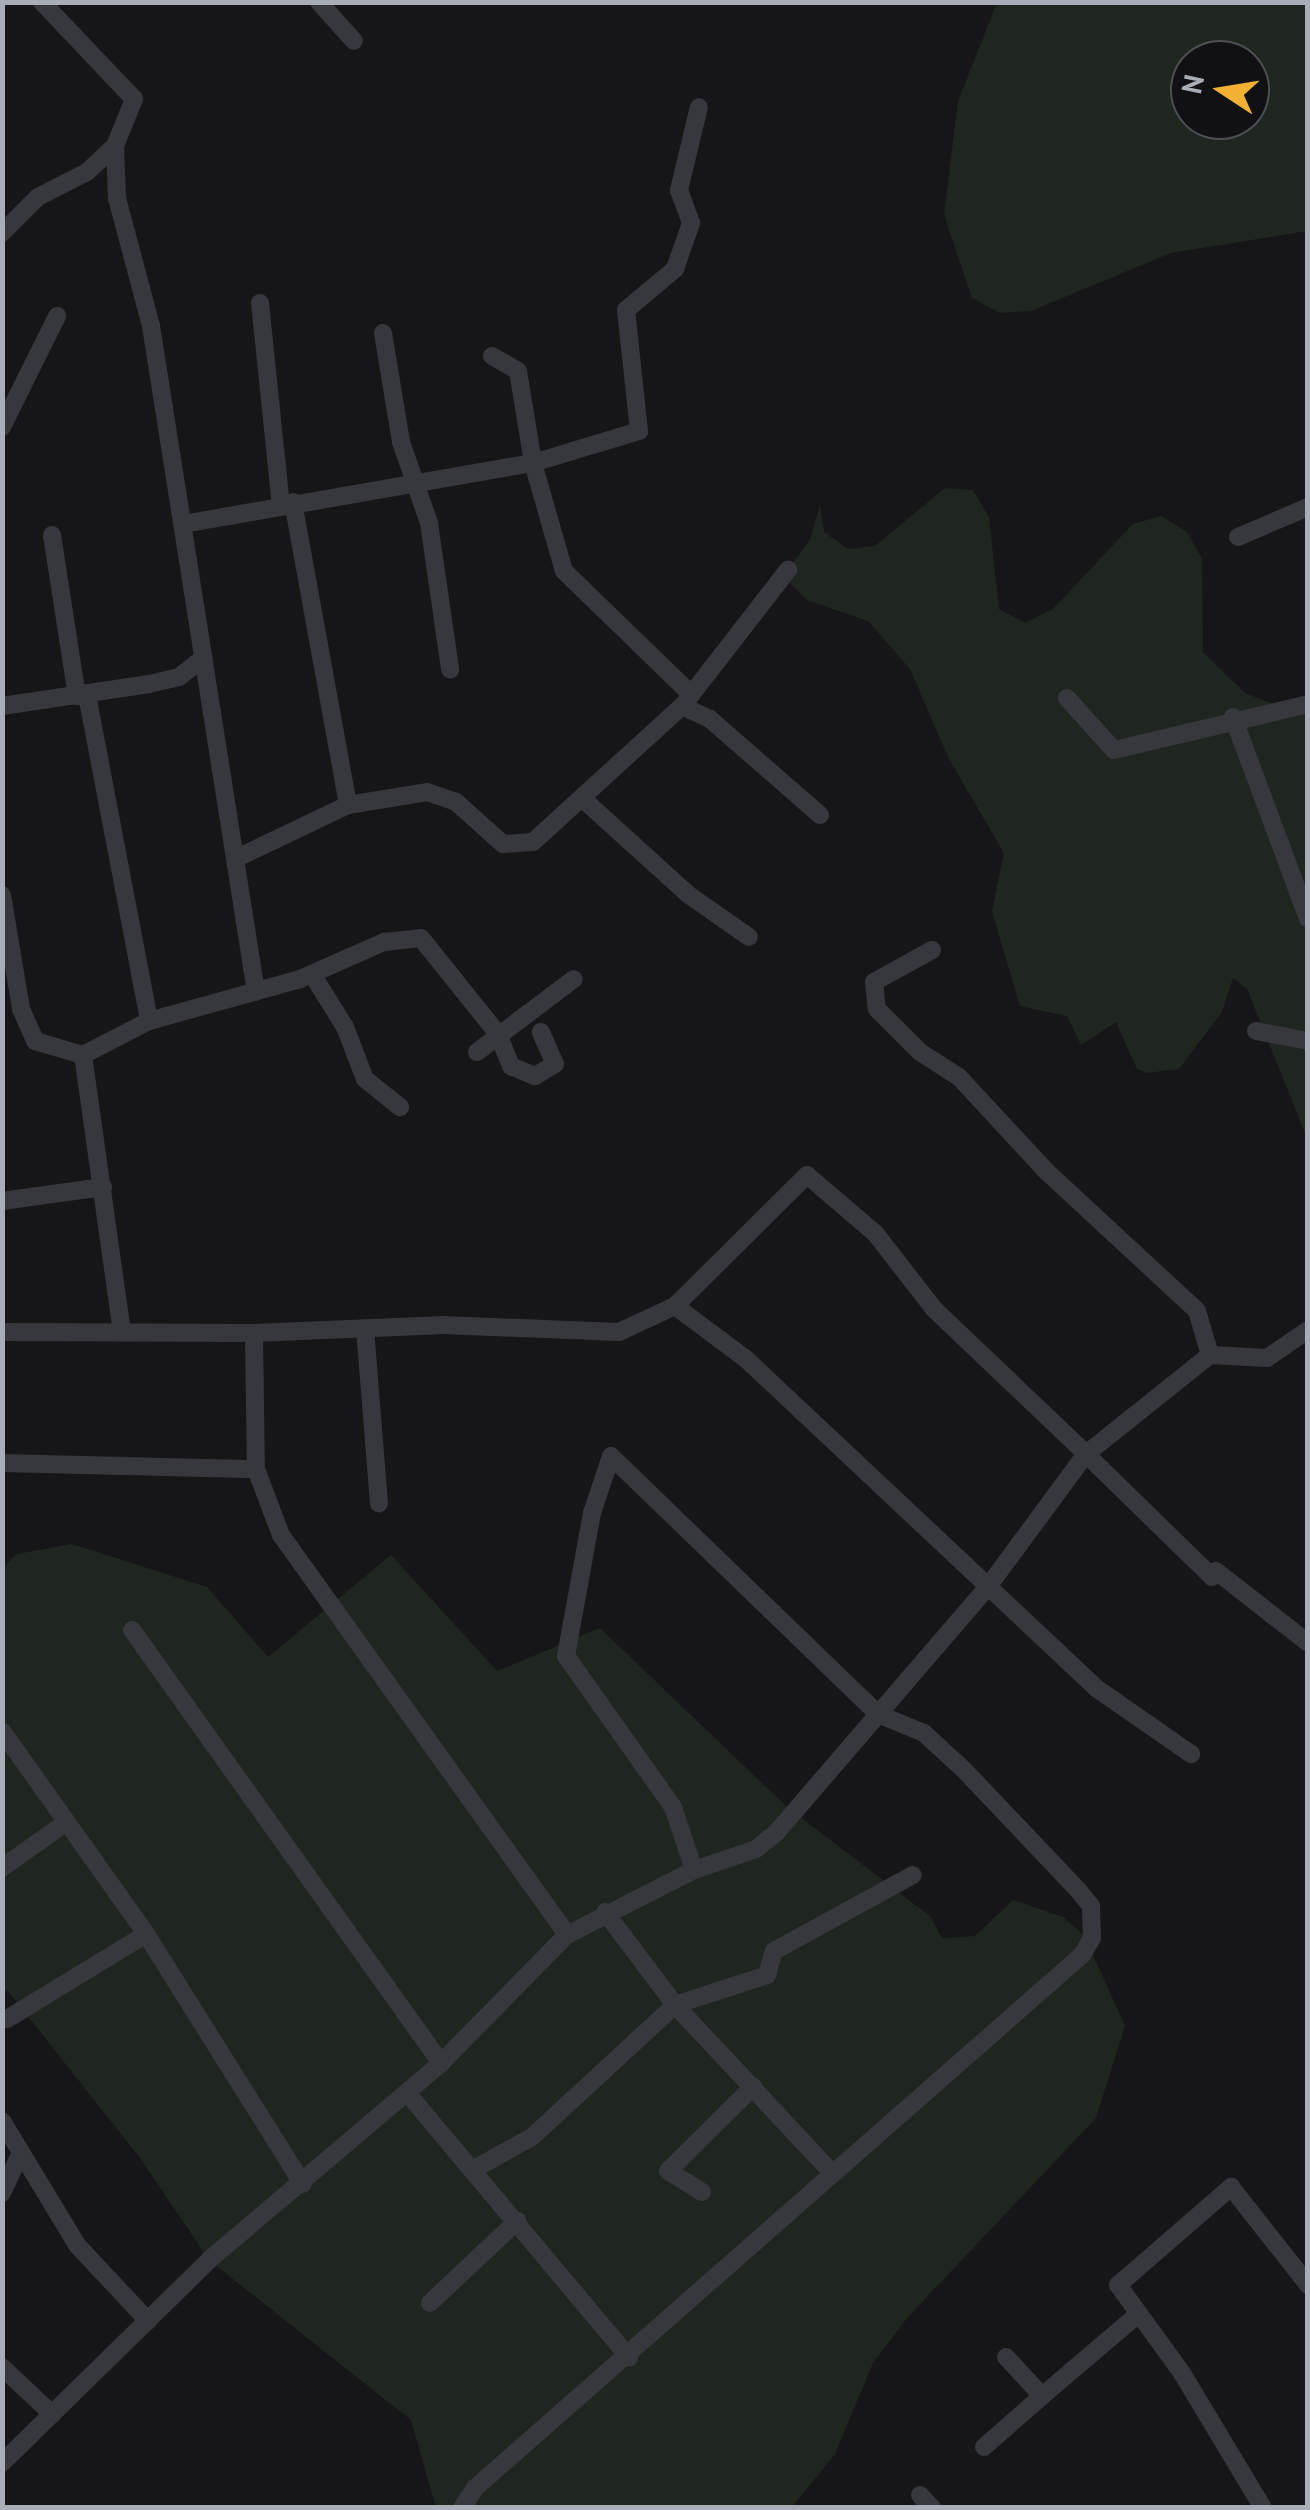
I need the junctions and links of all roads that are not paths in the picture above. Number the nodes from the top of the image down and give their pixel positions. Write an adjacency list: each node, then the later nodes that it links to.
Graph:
1 (42, 2): 5 (street)
2 (319, 2): 3 (street)
3 (354, 41)
4 (698, 107): 12 (street)
5 (115, 146): 6 (street); 16 (street)
6 (2, 233)
7 (260, 303): 14 (street)
8 (58, 316): 11 (street)
9 (382, 333): 13 (street)
10 (492, 356): 12 (street)
11 (2, 428)
12 (533, 463): 13 (street); 24 (street)
13 (414, 482): 14 (street); 21 (street)
14 (287, 504): 16 (street); 29 (street)
15 (1308, 506): 18 (street)
16 (183, 524): 20 (street)
17 (52, 535): 22 (street)
18 (1238, 536)
19 (788, 570): 24 (street)
20 (203, 658): 22 (street); 31 (street)
21 (450, 669)
22 (82, 696): 26 (street); 40 (street)
23 (1067, 698): 27 (street)
24 (687, 700): 28 (street); 30 (street)
25 (1308, 704): 27 (street)
26 (2, 706)
27 (1233, 717): 32 (street)
28 (583, 799): 29 (street); 35 (street)
29 (348, 805): 31 (street)
30 (820, 815)
31 (239, 857): 39 (street)
32 (1302, 889): 34 (street)
33 (2, 895): 46 (street)
34 (1308, 919)
35 (749, 937)
36 (932, 950): 56 (street)
37 (312, 974): 39 (street); 43 (street); 47 (street)
38 (574, 979): 43 (street)
39 (256, 992): 40 (street)
40 (149, 1021): 46 (street)
41 (1256, 1031): 44 (street)
42 (541, 1032): 43 (street)
43 (498, 1034): 45 (street)
44 (1308, 1041)
45 (478, 1052)
46 (83, 1054): 48 (street)
47 (400, 1107)
48 (103, 1187): 49 (street); 53 (street)
49 (2, 1201)
50 (675, 1306): 51 (street); 57 (street); 61 (street)
51 (365, 1329): 55 (street); 60 (street)
52 (1308, 1330): 56 (street)
53 (122, 1331): 54 (street); 55 (street)
54 (2, 1332)
55 (254, 1333): 59 (street)
56 (1210, 1355): 57 (street)
57 (1086, 1454): 61 (street); 63 (street)
58 (2, 1463): 59 (street)
59 (256, 1468): 73 (street)
60 (379, 1503)
61 (990, 1584): 64 (street); 66 (street)
62 (132, 1630): 76 (street)
63 (1308, 1643)
64 (878, 1714): 69 (street); 69 (street); 82 (street)
65 (2, 1731): 67 (street)
66 (1191, 1754)
67 (65, 1824): 68 (street); 72 (street)
68 (2, 1868)
69 (694, 1870): 71 (street)
70 (913, 1875): 74 (street)
71 (605, 1912): 73 (street); 74 (street)
72 (146, 1934): 75 (street); 83 (street)
73 (567, 1935): 76 (street)
74 (674, 2005): 77 (street); 81 (street)
75 (8, 2019)
76 (442, 2063): 78 (street)
77 (754, 2087): 82 (street); 84 (street)
78 (408, 2094): 81 (street); 83 (street)
79 (2, 2121): 80 (street)
80 (19, 2157): 85 (street); 90 (street)
81 (474, 2169): 86 (street)
82 (832, 2173): 92 (street)
83 (303, 2184): 90 (street)
84 (702, 2192)
85 (2, 2193)
86 (517, 2221): 88 (street); 92 (street)
87 (1308, 2285): 89 (street)
88 (430, 2303)
89 (1136, 2316): 94 (street); 99 (street)
90 (148, 2321): 95 (street)
91 (1006, 2357): 94 (street)
92 (629, 2358): 98 (street)
93 (2, 2368): 95 (street)
94 (1042, 2396): 96 (street)
95 (52, 2414): 97 (street)
96 (984, 2447)
97 (2, 2462)
98 (462, 2508)
99 (1263, 2508)

